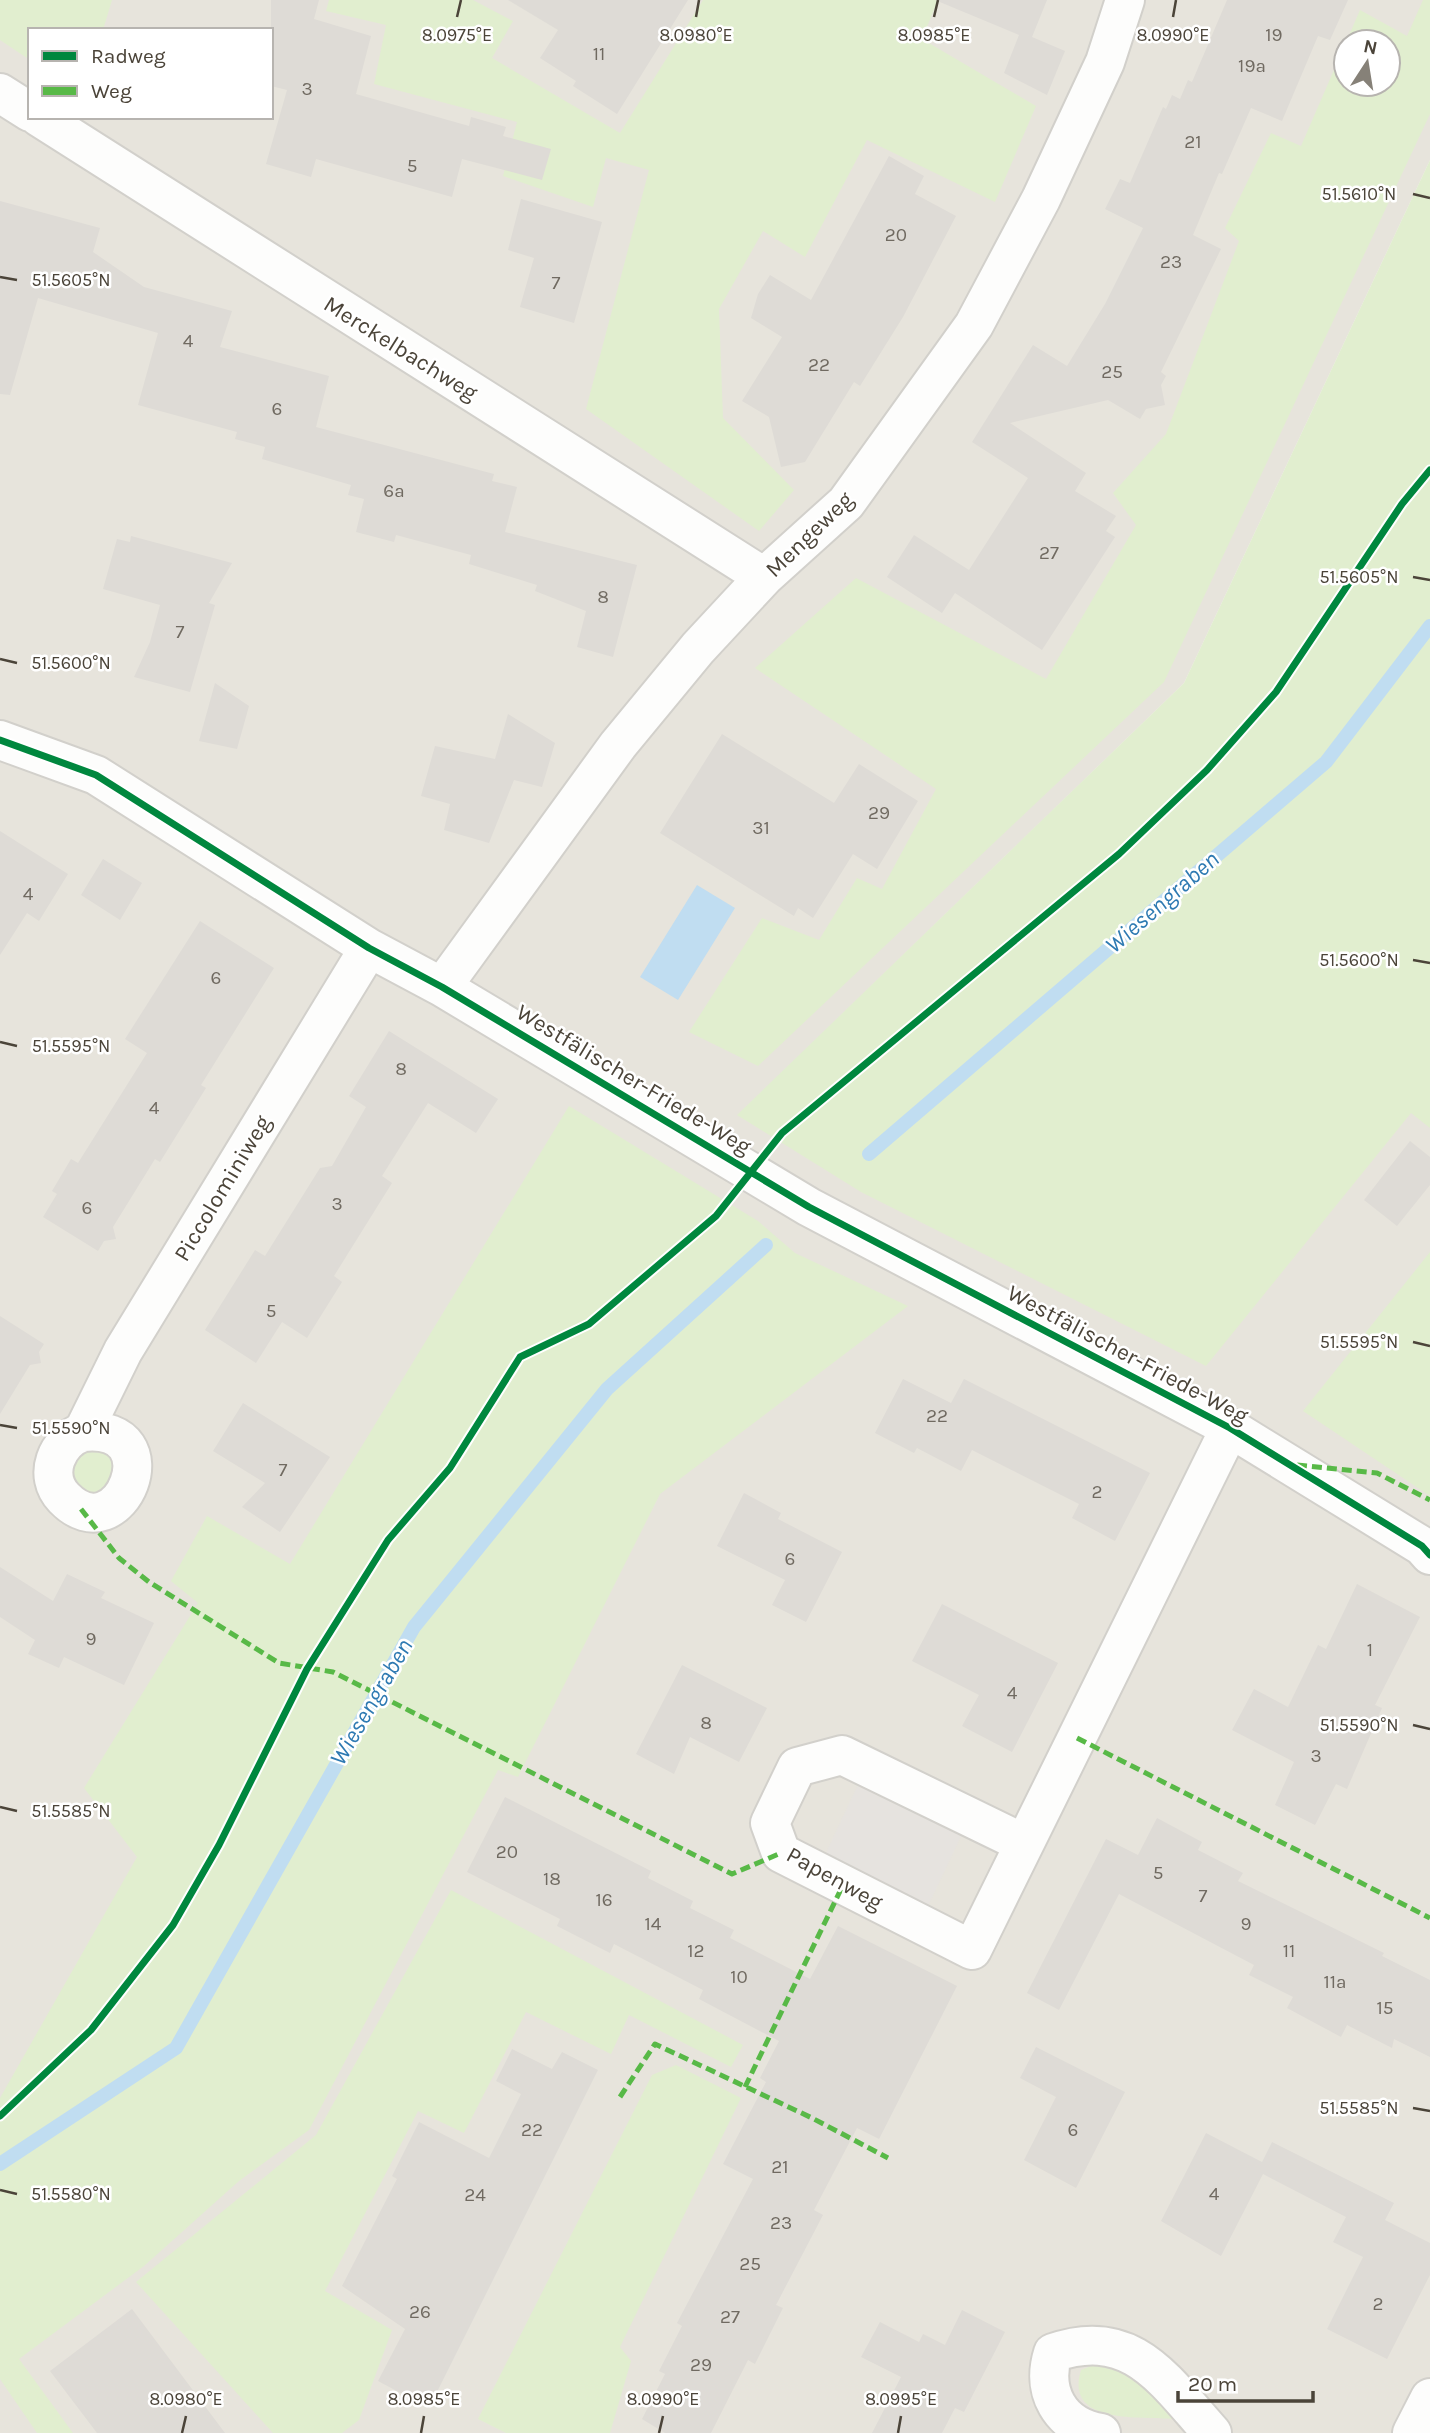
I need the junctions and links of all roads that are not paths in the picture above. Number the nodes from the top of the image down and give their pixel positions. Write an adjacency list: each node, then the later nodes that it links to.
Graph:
1 (1125, 0): 5 (street, Mengeweg)
2 (0, 93): 3 (street)
3 (28, 111)
4 (42, 119): 5 (street, Merckelbachweg)
5 (764, 578): 8 (street, Mengeweg)
6 (0, 740): 7 (street, Westfälischer-Friede-Weg)
7 (369, 948): 8 (street, Westfälischer-Friede-Weg); 10 (street, Piccolominiweg)
8 (442, 987): 9 (street, Westfälischer-Friede-Weg)
9 (1230, 1428): 11 (street, Westfälischer-Friede-Weg); 12 (street, Papenweg)
10 (83, 1432)
11 (1430, 1555)
12 (1023, 1843): 12 (street, Papenweg)
13 (1430, 2398): 16 (street)
14 (1101, 2433): 15 (street)
15 (1212, 2433)
16 (1412, 2433)

